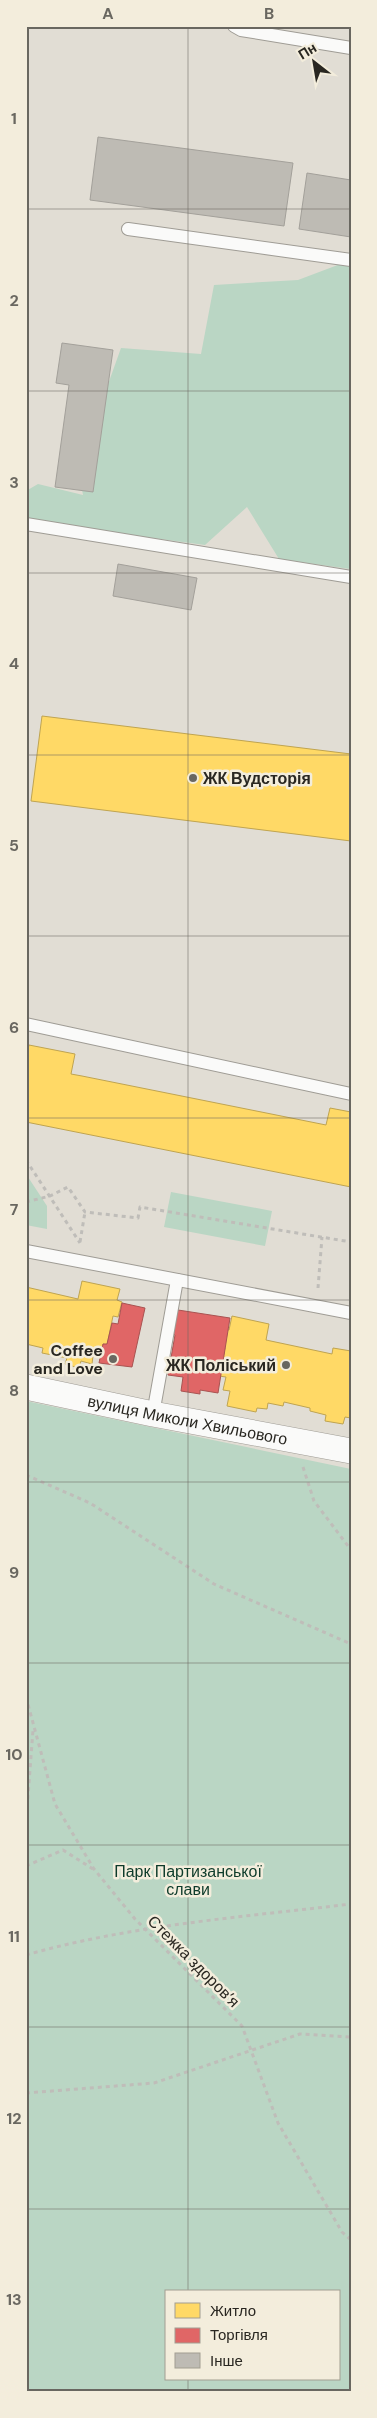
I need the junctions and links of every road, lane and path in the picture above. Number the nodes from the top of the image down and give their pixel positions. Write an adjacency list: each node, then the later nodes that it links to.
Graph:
1 (234, 26): 2 (lane)
2 (351, 48)
3 (128, 229): 4 (lane)
4 (351, 260)
5 (26, 524): 6 (lane)
6 (351, 577)
7 (26, 1024): 8 (lane)
8 (351, 1094)
9 (26, 1160): 10 (path)
10 (50, 1196): 11 (path); 12 (path); 15 (path)
11 (26, 1202)
12 (85, 1212): 13 (path); 15 (path)
13 (322, 1237): 14 (path); 19 (path)
14 (351, 1242)
15 (80, 1243): 17 (path)
16 (26, 1251): 17 (lane)
17 (77, 1260): 18 (lane)
18 (177, 1280): 19 (lane); 22 (lane)
19 (316, 1306): 20 (lane)
20 (351, 1313)
21 (26, 1387): 22 (street, вулиця Миколи Хвильового)
22 (154, 1414): 23 (street, вулиця Миколи Хвильового)
23 (295, 1440): 24 (street, вулиця Миколи Хвильового); 26 (path)
24 (351, 1450)
25 (26, 1474): 27 (path)
26 (351, 1550)
27 (351, 1644)
28 (26, 1697): 29 (path, Стежка здоров’я)
29 (34, 1727): 30 (path); 32 (path, Стежка здоров’я)
30 (26, 1823)
31 (26, 1866): 32 (path)
32 (94, 1869): 35 (path, Стежка здоров’я)
33 (351, 1904): 35 (path)
34 (26, 1928): 36 (path)
35 (146, 1930): 37 (path); 39 (path, Стежка здоров’я)
36 (26, 1947)
37 (26, 1955)
38 (351, 2037): 39 (path)
39 (251, 2050): 40 (path); 41 (path, Стежка здоров’я)
40 (26, 2093)
41 (351, 2240)

